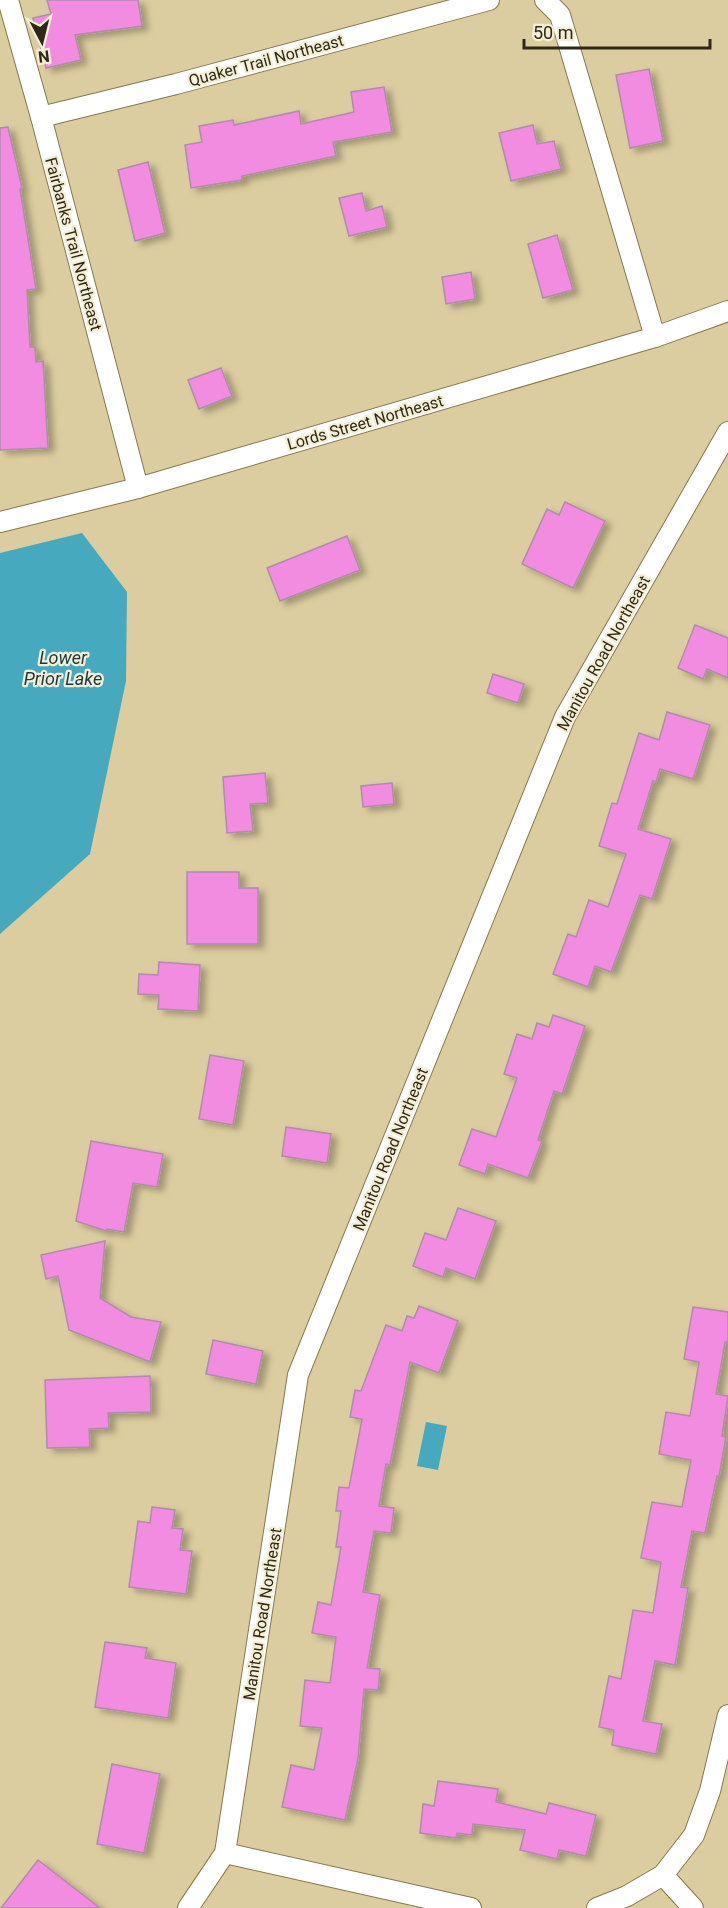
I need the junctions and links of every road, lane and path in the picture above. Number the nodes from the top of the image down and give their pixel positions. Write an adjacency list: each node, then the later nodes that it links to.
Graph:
1 (8, 0): 4 (street, Fairbanks Trail Northeast)
2 (489, 0): 4 (street, Quaker Trail Northeast)
3 (545, 0): 6 (street)
4 (41, 117): 8 (street, Fairbanks Trail Northeast)
5 (728, 311): 6 (street, Lords Street Northeast)
6 (655, 337): 8 (street, Lords Street Northeast)
7 (728, 432): 11 (street, Manitou Road Northeast)
8 (138, 488): 9 (street, Lords Street Northeast)
9 (0, 522)
10 (728, 1715): 12 (street)
11 (225, 1853): 13 (street, Manitou Road Northeast); 14 (street)
12 (663, 1875): 15 (street); 16 (street)
13 (188, 1908)
14 (471, 1908)
15 (597, 1908)
16 (693, 1908)

